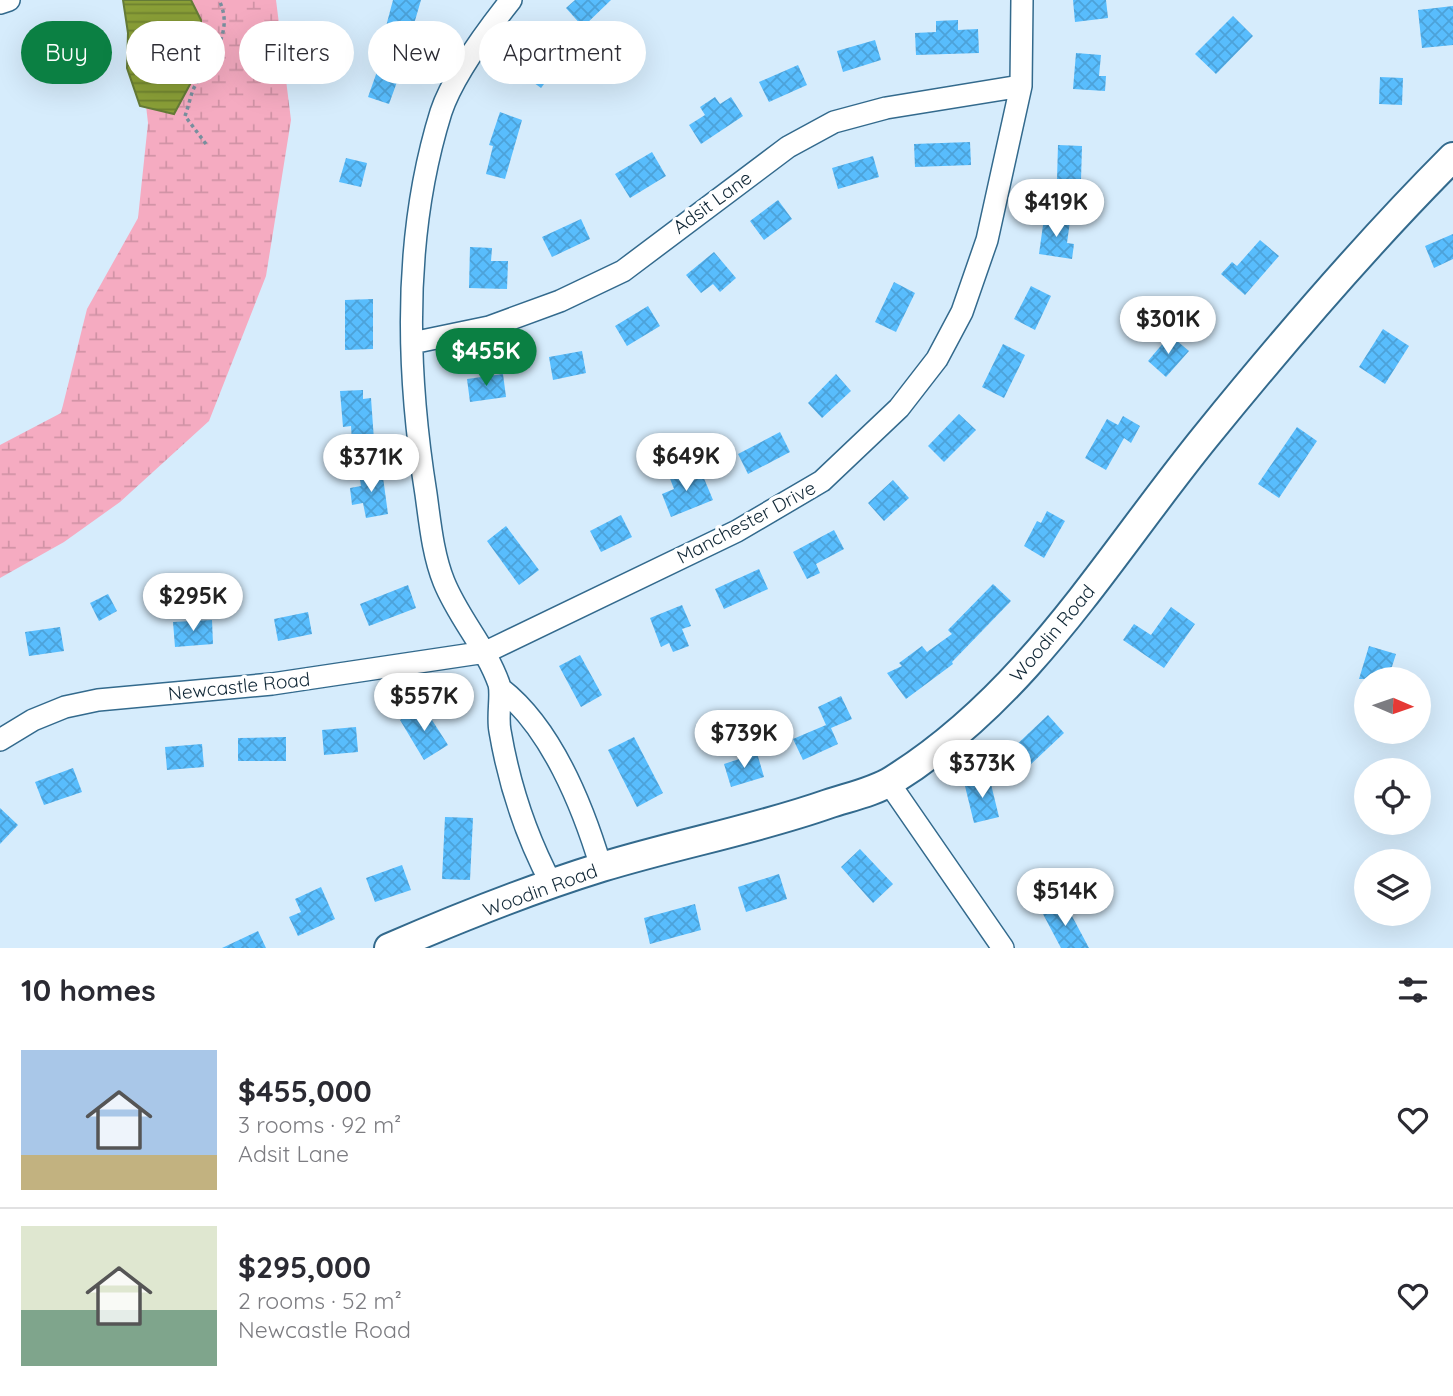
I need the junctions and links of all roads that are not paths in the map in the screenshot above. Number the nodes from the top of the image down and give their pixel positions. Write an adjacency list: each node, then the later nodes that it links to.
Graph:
1 (9, 0): 4 (street)
2 (511, 0): 7 (street)
3 (1021, 0): 5 (street, Manchester Drive)
4 (0, 3)
5 (1021, 86): 7 (street, Adsit Lane); 8 (street, Manchester Drive)
6 (1453, 157): 11 (street, Woodin Road)
7 (412, 343): 8 (street)
8 (485, 652): 9 (street); 10 (street, Newcastle Road)
9 (500, 688): 12 (street); 13 (street)
10 (0, 740)
11 (889, 783): 12 (street, Woodin Road); 15 (street)
12 (601, 867): 13 (street, Woodin Road)
13 (552, 886): 14 (street, Woodin Road)
14 (389, 948)
15 (1003, 948)

